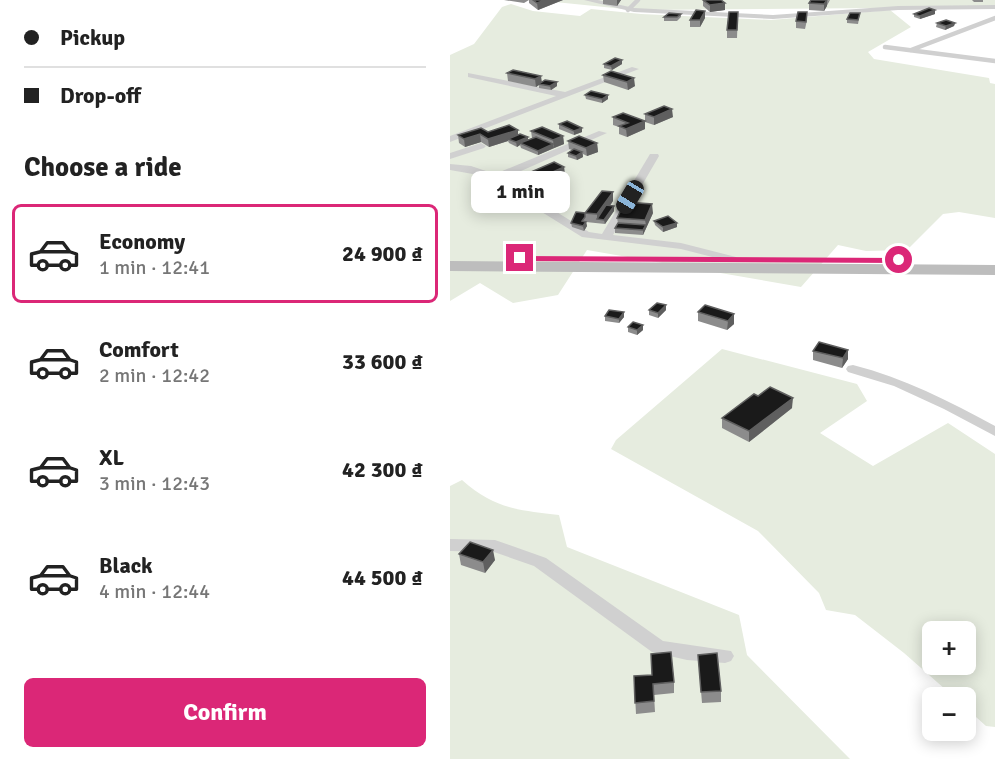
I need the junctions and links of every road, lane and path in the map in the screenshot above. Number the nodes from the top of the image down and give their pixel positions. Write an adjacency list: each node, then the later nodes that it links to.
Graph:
1 (638, 0): 5 (lane)
2 (693, 0): 6 (street)
3 (593, 1): 5 (street)
4 (995, 7): 6 (street)
5 (628, 10): 6 (street)
6 (680, 13)
7 (995, 18): 8 (lane)
8 (987, 20): 9 (lane); 11 (lane)
9 (995, 25)
10 (885, 47): 11 (lane)
11 (910, 50): 13 (lane)
12 (995, 55): 13 (lane)
13 (986, 59): 14 (lane)
14 (995, 61)
15 (635, 69): 17 (street)
16 (471, 75): 17 (street)
17 (566, 95): 19 (street)
18 (602, 133): 24 (street)
19 (450, 139)
20 (481, 146): 21 (street)
21 (450, 156)
22 (654, 156): 25 (street)
23 (450, 167): 24 (street)
24 (495, 178): 25 (street)
25 (606, 237): 27 (street)
26 (450, 258): 27 (main road)
27 (732, 259): 28 (main road)
28 (995, 261)
29 (450, 266): 30 (main road)
30 (995, 270)
31 (853, 369): 32 (street)
32 (995, 432)
33 (450, 545): 34 (street)
34 (725, 656)

